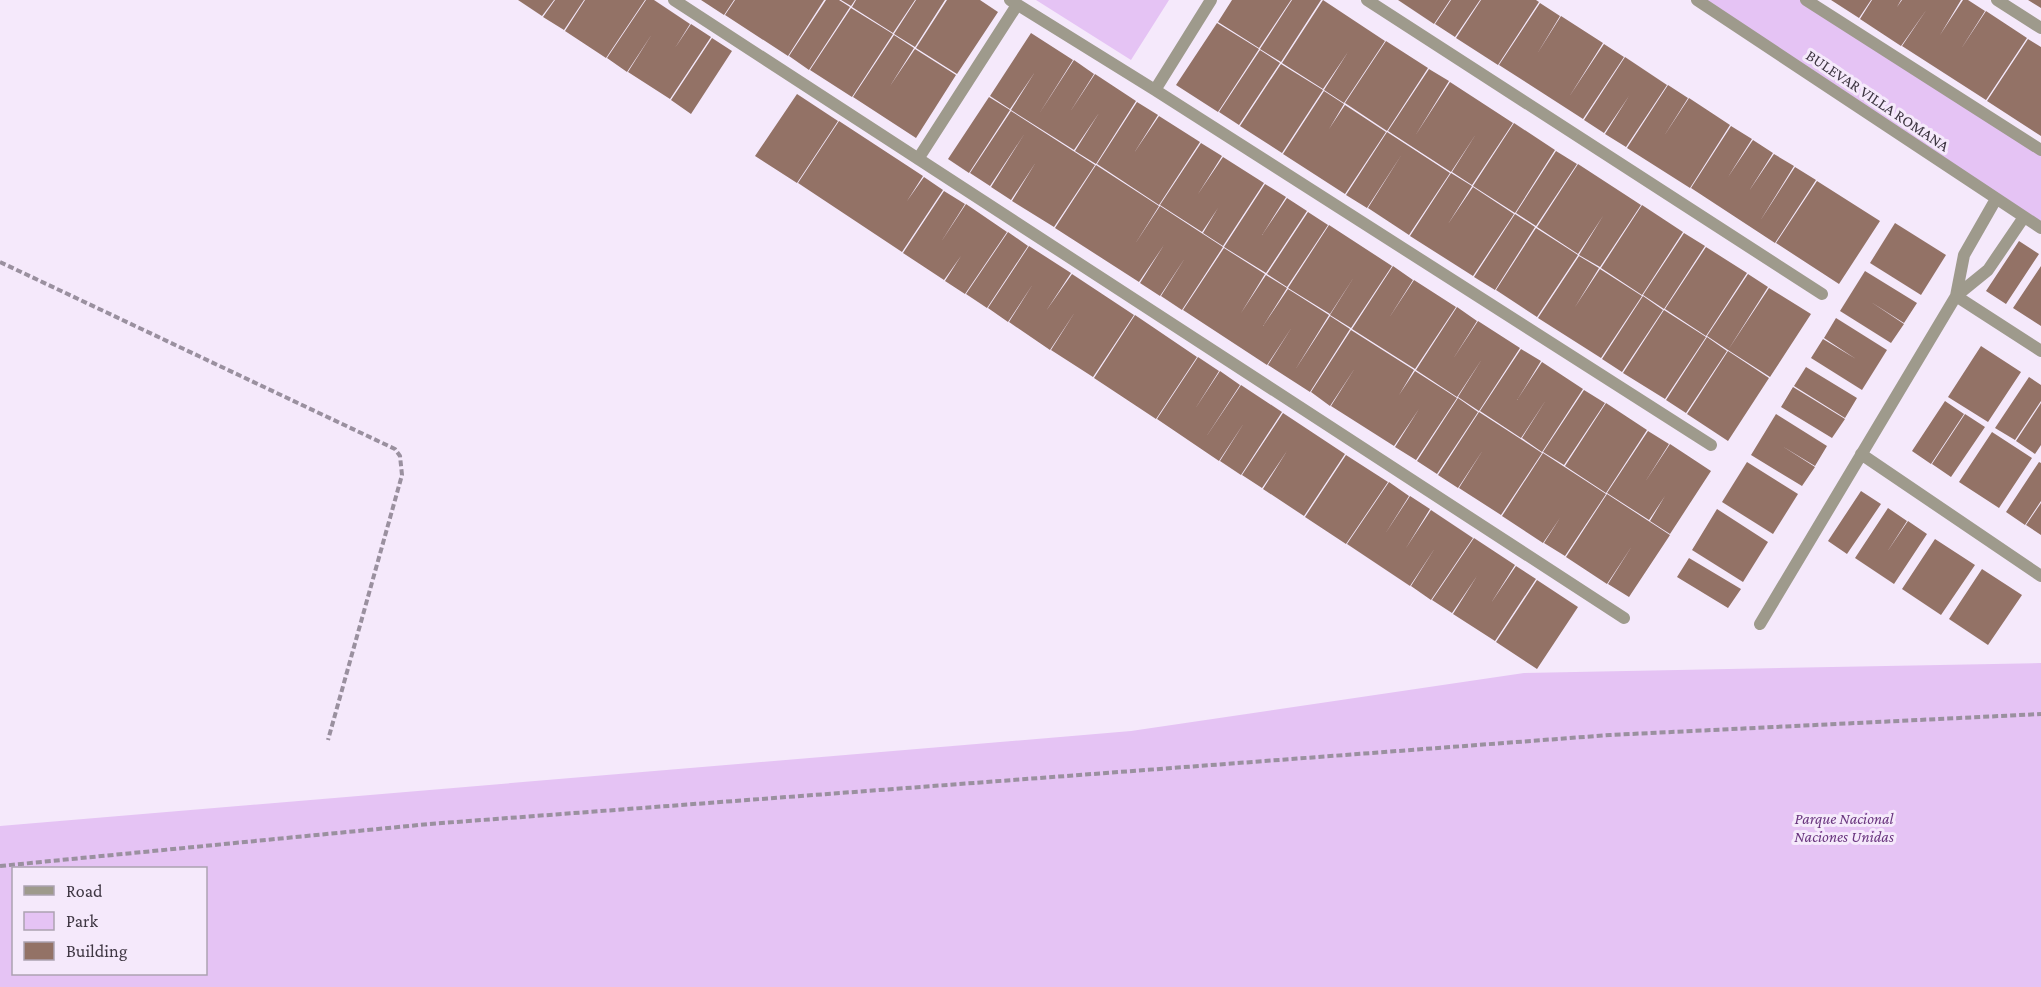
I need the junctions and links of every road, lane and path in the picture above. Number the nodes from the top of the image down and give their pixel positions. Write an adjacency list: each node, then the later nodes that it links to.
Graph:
1 (674, 0): 12 (street)
2 (1211, 0): 10 (street)
3 (1367, 0): 17 (street)
4 (1697, 0): 8 (street, BULEVAR VILLA ROMANA)
5 (1806, 0): 11 (street)
6 (1997, 0): 9 (street)
7 (1014, 2): 10 (street); 12 (street)
8 (1711, 4): 13 (street, BULEVAR VILLA ROMANA)
9 (2041, 28)
10 (1155, 90): 20 (street)
11 (2041, 150)
12 (918, 159): 23 (street)
13 (1996, 199): 14 (street, BULEVAR VILLA ROMANA); 18 (street)
14 (2024, 217): 15 (street, BULEVAR VILLA ROMANA); 18 (street)
15 (2041, 228)
16 (0, 262): 26 (path)
17 (1822, 294)
18 (1956, 296): 19 (street); 21 (street)
19 (2041, 351)
20 (1711, 446)
21 (1861, 454): 22 (street); 24 (street)
22 (2041, 576)
23 (1624, 618)
24 (1760, 624)
25 (2041, 714): 27 (path)
26 (327, 740)
27 (0, 866)

